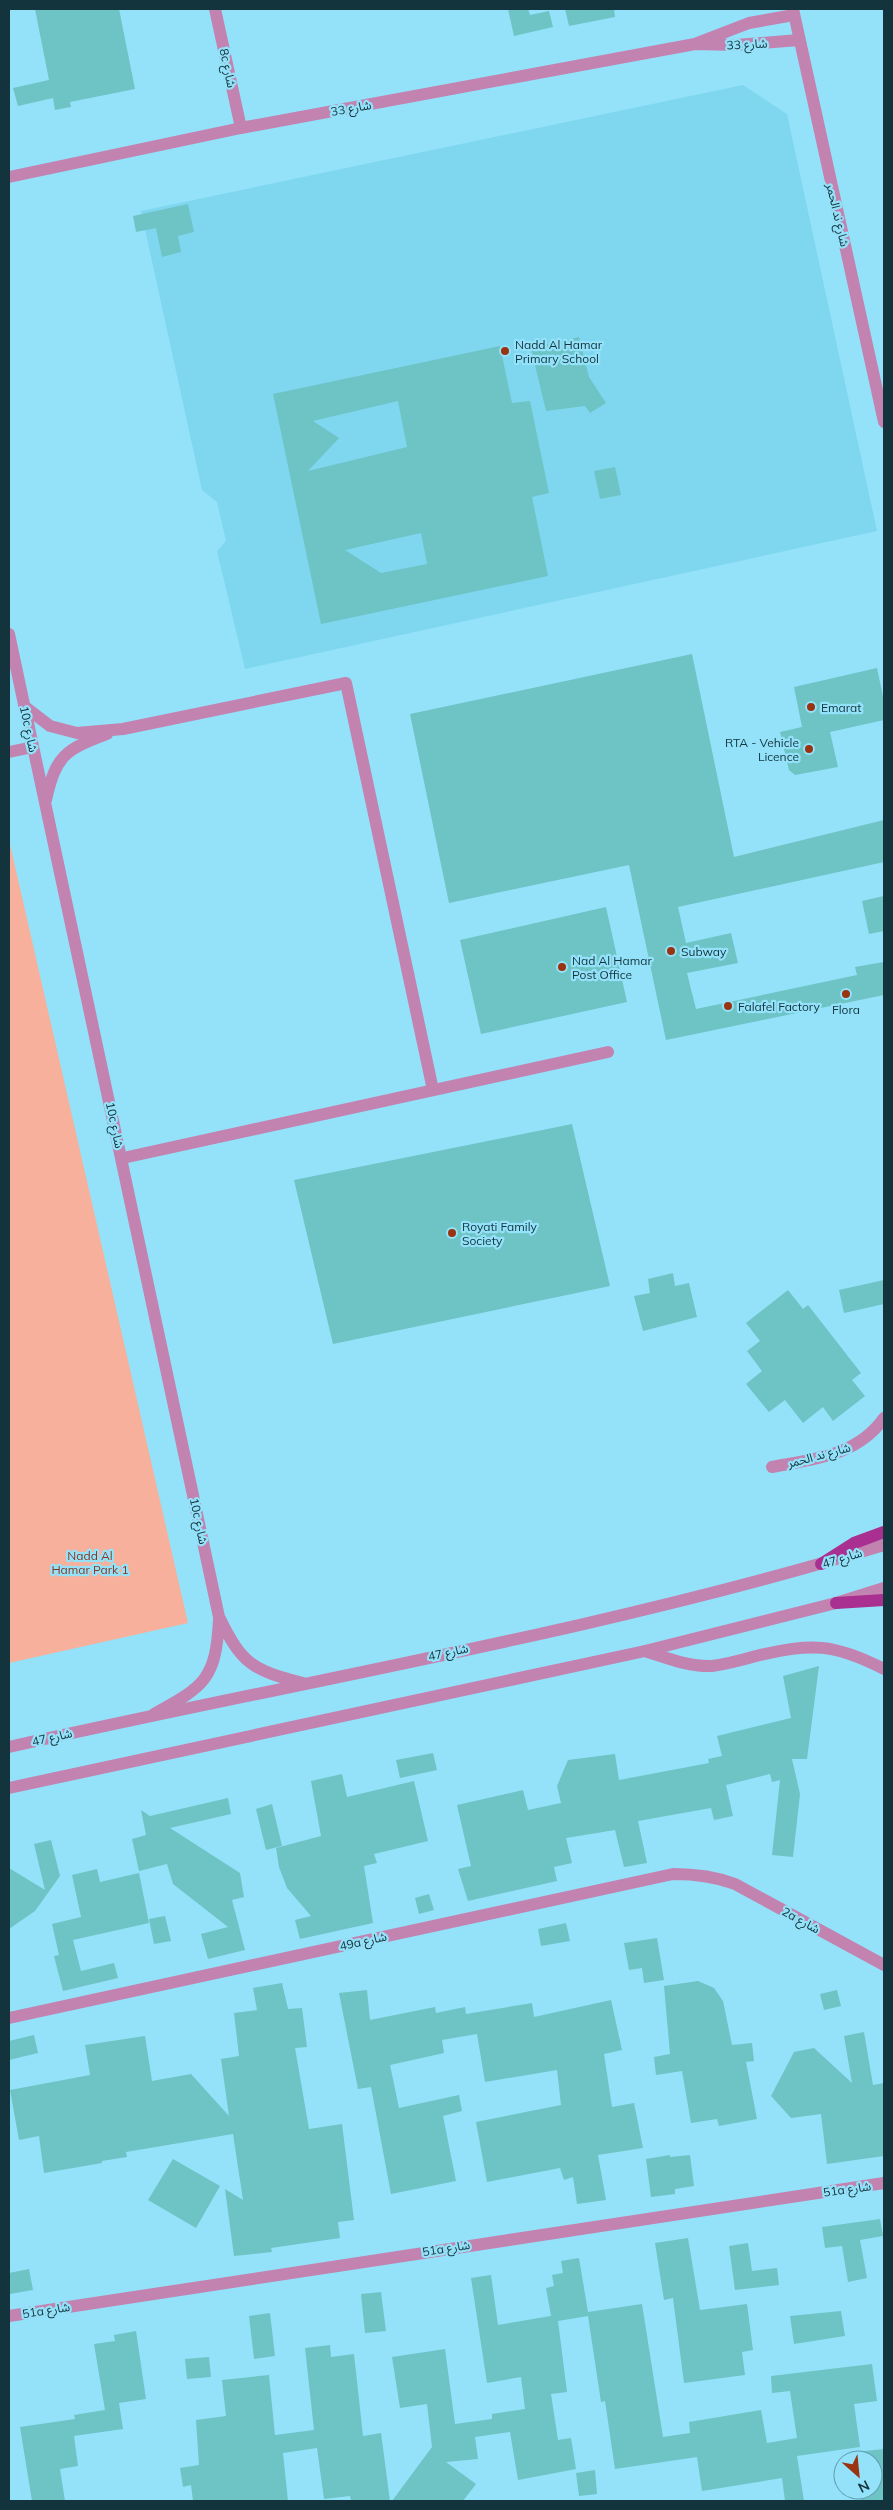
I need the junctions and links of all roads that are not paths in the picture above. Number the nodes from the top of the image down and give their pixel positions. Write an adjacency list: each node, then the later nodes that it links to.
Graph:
1 (215, 9): 5 (street, 8c شارع)
2 (794, 12): 3 (street, شارع ند الحمر); 4 (street, شارع 33)
3 (799, 40): 4 (street, شارع 33); 7 (street, شارع ند الحمر)
4 (695, 44): 5 (street, شارع 33)
5 (241, 128): 6 (street, شارع 33)
6 (9, 178)
7 (884, 422)
8 (9, 634): 9 (street, 10c شارع)
9 (24, 706): 10 (street); 11 (street, 10c شارع)
10 (123, 728): 13 (street); 15 (street)
11 (33, 747): 12 (street); 13 (street, 10c شارع)
12 (9, 752)
13 (44, 805): 16 (street, 10c شارع)
14 (608, 1052): 15 (street)
15 (434, 1090): 16 (street)
16 (123, 1158): 25 (street, 10c شارع)
17 (884, 1418): 18 (street, شارع ند الحمر)
18 (772, 1467)
19 (884, 1532): 21 (main road)
20 (884, 1545): 21 (street, شارع 47)
21 (821, 1564): 28 (street, شارع 47)
22 (884, 1588): 24 (street)
23 (884, 1600): 24 (main road)
24 (836, 1603): 26 (street)
25 (219, 1617): 28 (street, 10c شارع); 29 (street, 10c شارع)
26 (645, 1650): 27 (street); 31 (street)
27 (884, 1669)
28 (302, 1683): 29 (street, شارع 47)
29 (153, 1714): 30 (street, شارع 47)
30 (9, 1747)
31 (9, 1788)
32 (718, 1878): 33 (street, 2a شارع); 34 (street, 49a شارع)
33 (884, 1965)
34 (9, 2018)
35 (884, 2183): 36 (street, 51a شارع)
36 (9, 2316)

